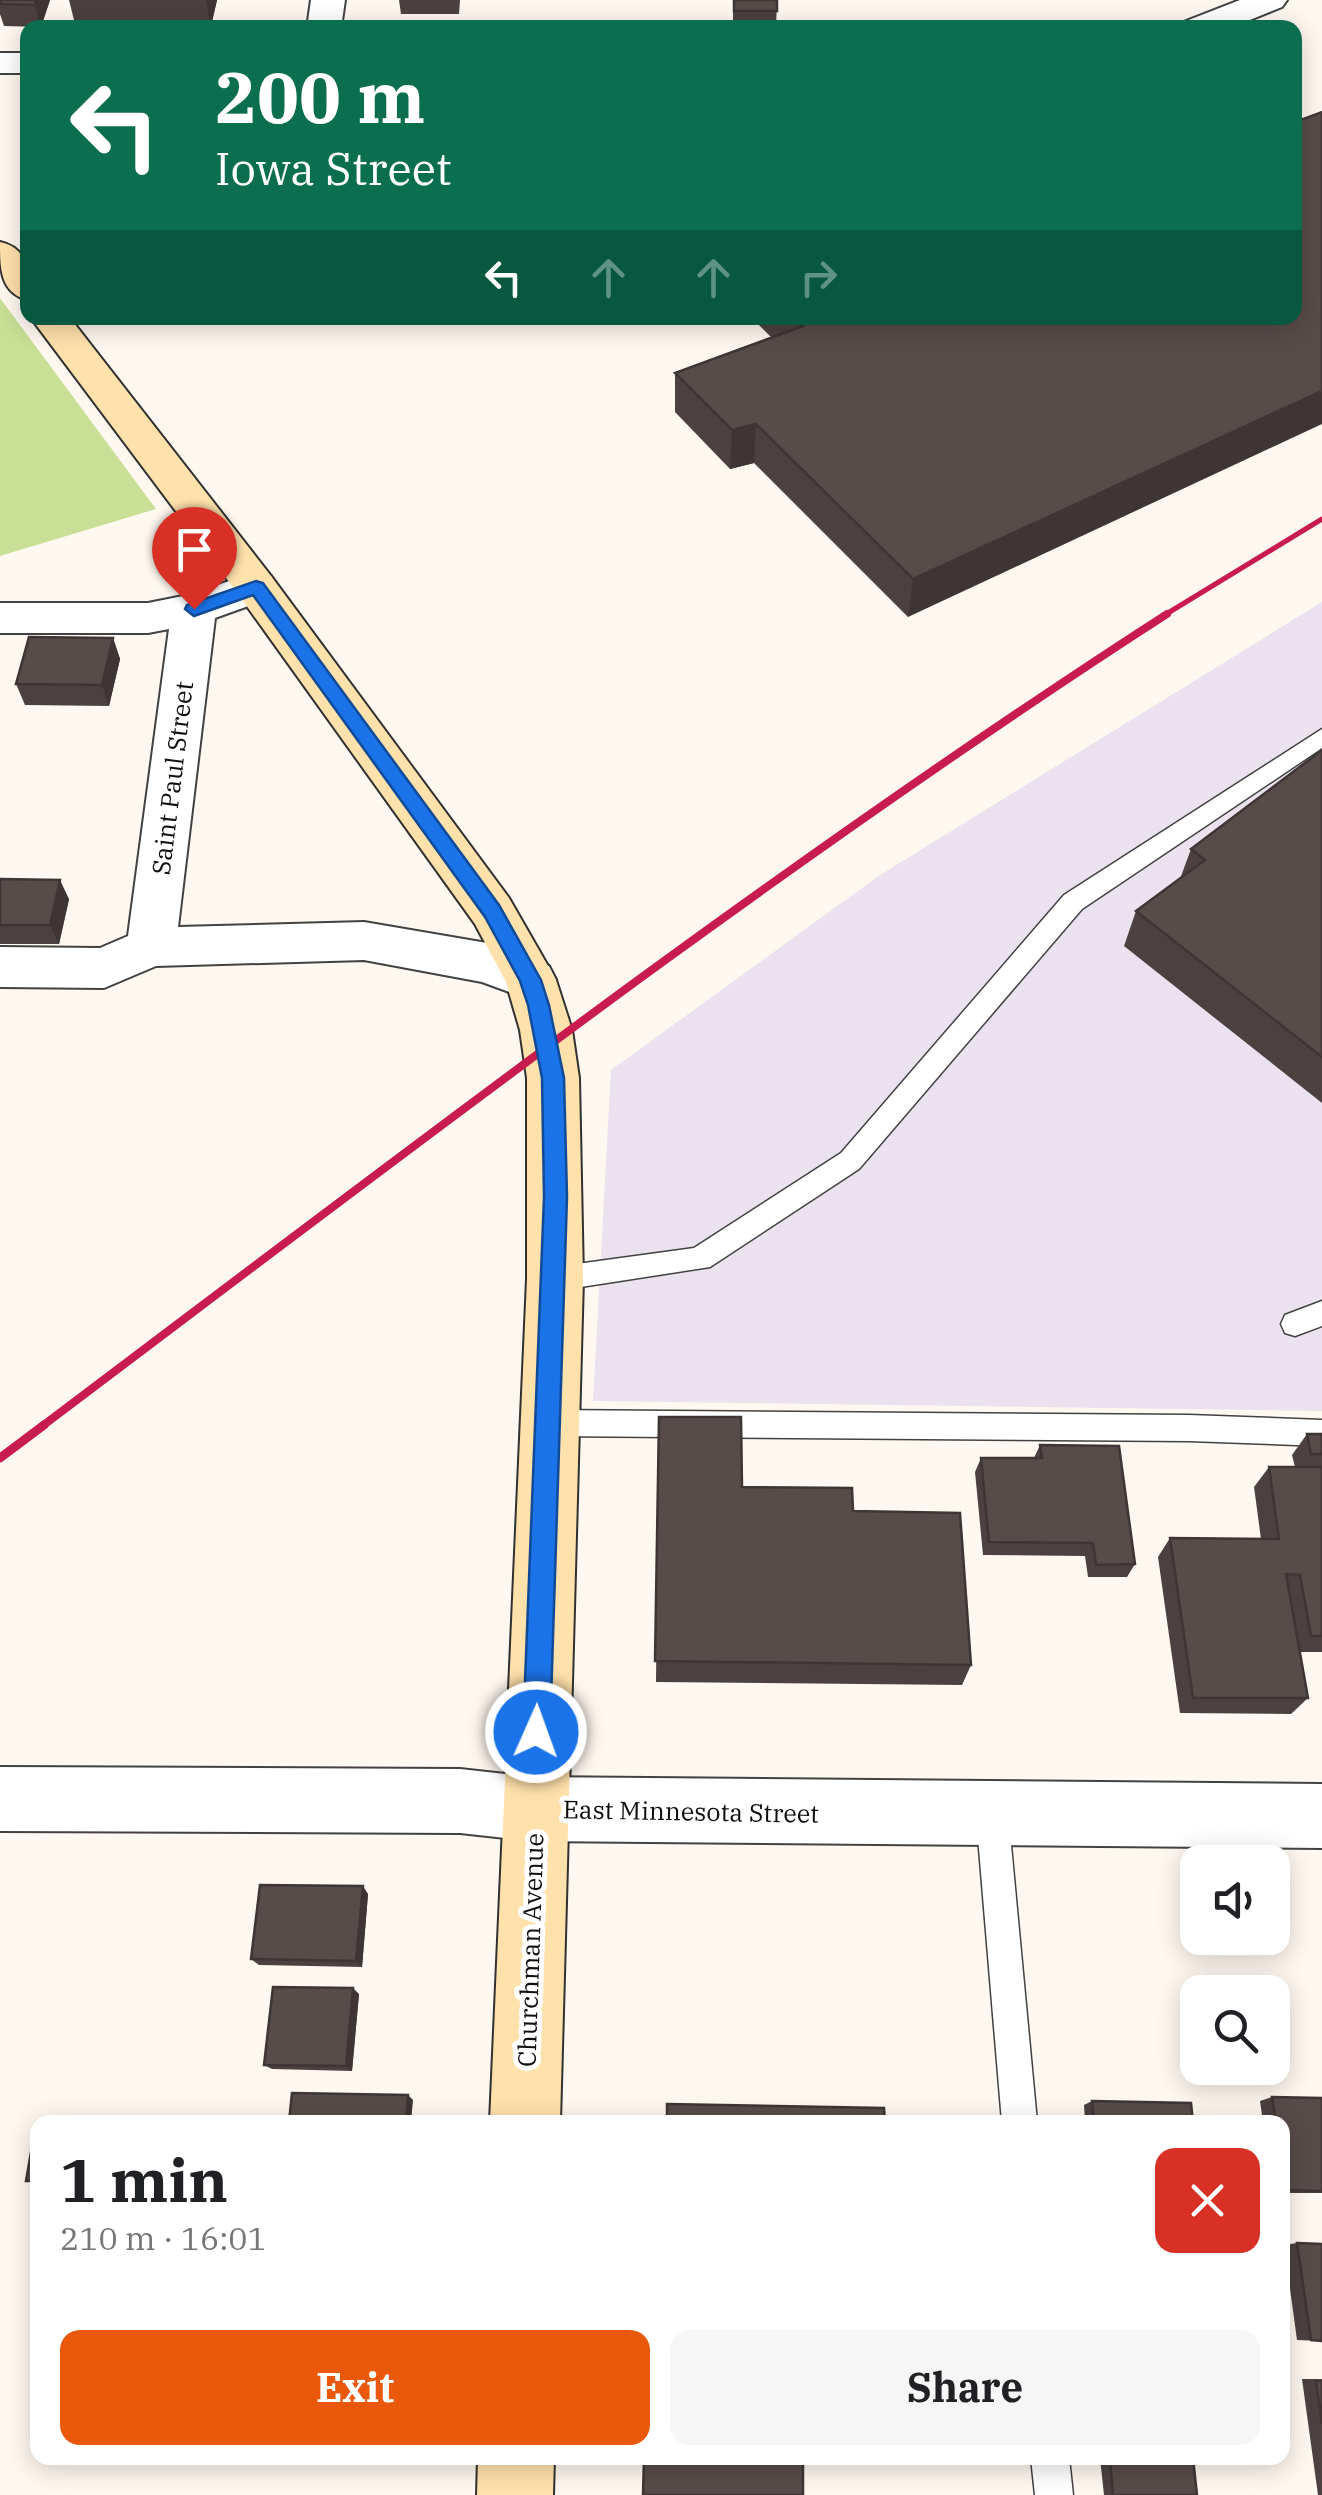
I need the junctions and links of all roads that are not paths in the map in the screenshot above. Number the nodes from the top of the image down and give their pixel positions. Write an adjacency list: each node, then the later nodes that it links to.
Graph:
1 (1270, 0): 2 (street)
2 (1219, 20)
3 (0, 253): 4 (main road)
4 (20, 278)
5 (55, 325): 6 (main road, Churchman Avenue)
6 (256, 587): 7 (street); 12 (main road, Churchman Avenue)
7 (194, 609): 8 (street); 10 (street, Saint Paul Street)
8 (0, 618)
9 (1322, 737): 13 (lane)
10 (151, 947): 11 (street); 12 (street)
11 (0, 968)
12 (530, 980): 13 (main road, Churchman Avenue)
13 (555, 1278): 16 (main road, Churchman Avenue)
14 (1322, 1313): 15 (lane)
15 (1295, 1324)
16 (550, 1422): 17 (lane); 19 (main road, Churchman Avenue)
17 (1322, 1433)
18 (0, 1799): 19 (street, East Minnesota Street)
19 (533, 1810): 20 (street, East Minnesota Street); 22 (main road, Churchman Avenue)
20 (992, 1814): 21 (street, East Minnesota Street); 23 (lane)
21 (1322, 1816)
22 (525, 2115)
23 (1019, 2115)
24 (516, 2465): 26 (main road)
25 (1051, 2465): 27 (lane)
26 (515, 2495)
27 (1054, 2495)

